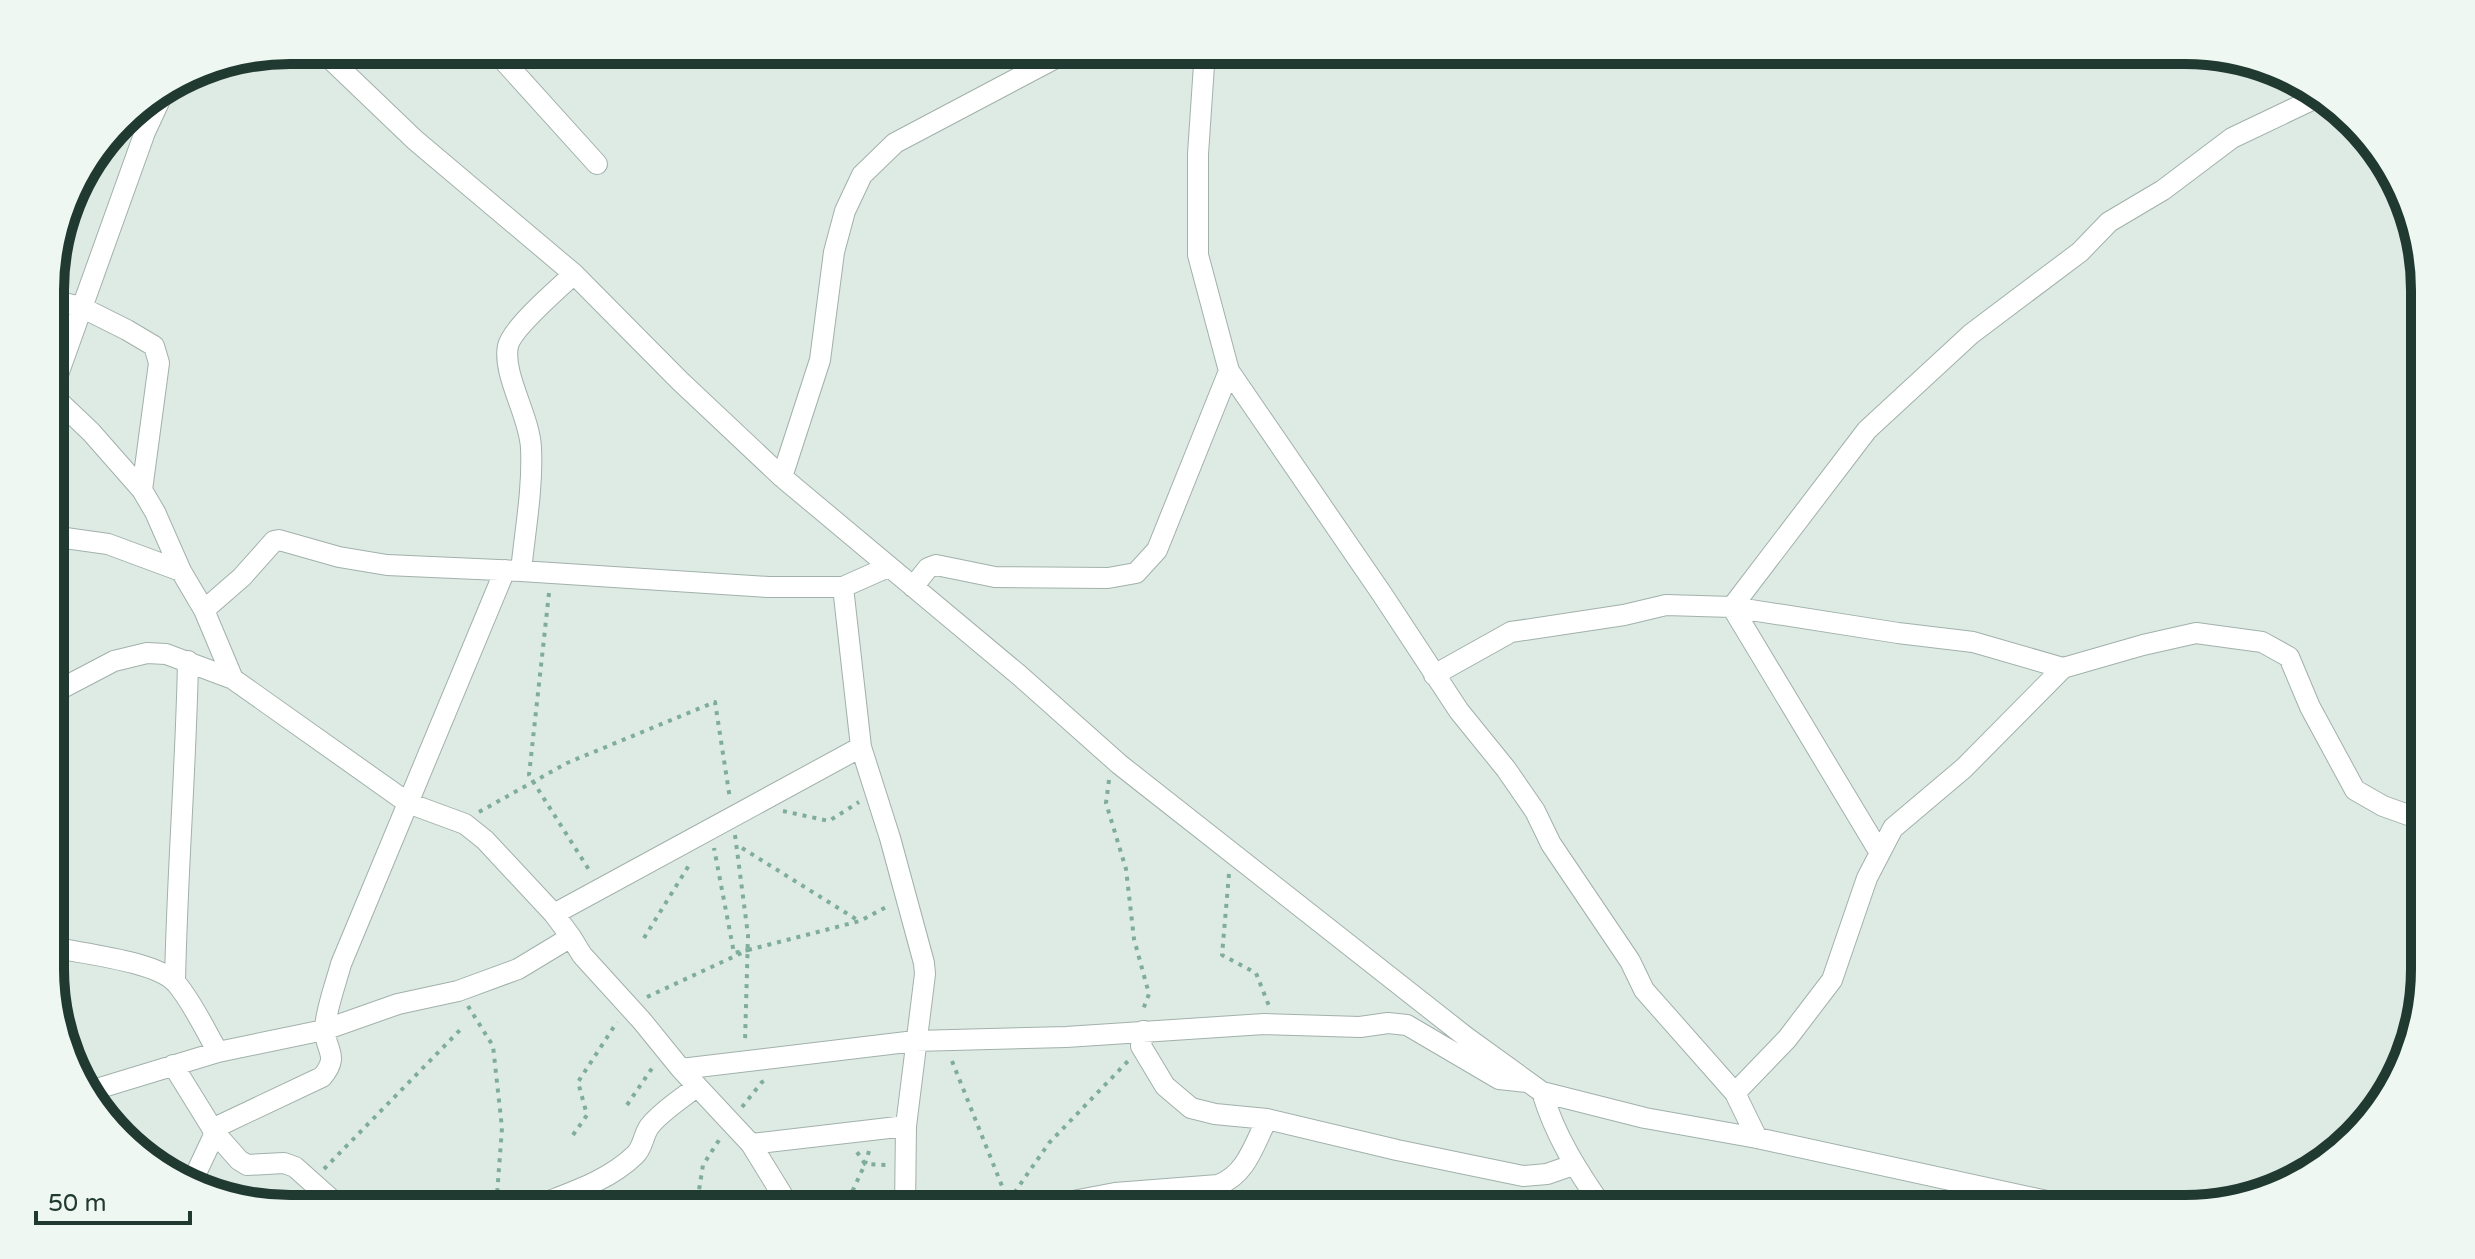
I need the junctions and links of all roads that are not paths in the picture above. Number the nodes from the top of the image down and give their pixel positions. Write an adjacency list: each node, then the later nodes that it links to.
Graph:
1 (336, 64): 8 (street)
2 (507, 64): 7 (street)
3 (1045, 64): 14 (street)
4 (1204, 64): 12 (street)
5 (2309, 101): 22 (street)
6 (156, 108): 10 (street)
7 (597, 164)
8 (574, 274): 14 (street); 19 (street)
9 (64, 303): 10 (street)
10 (81, 307): 11 (street); 15 (street)
11 (64, 361)
12 (1229, 371): 21 (street); 26 (street)
13 (64, 406): 15 (street)
14 (782, 477): 17 (street)
15 (142, 490): 18 (street)
16 (64, 538): 18 (street)
17 (888, 567): 20 (street); 21 (street)
18 (181, 571): 23 (street)
19 (513, 571): 20 (street); 23 (street); 30 (street)
20 (843, 587): 29 (street)
21 (913, 587): 44 (street)
22 (1732, 607): 25 (street); 26 (street); 32 (street)
23 (204, 610): 27 (street)
24 (188, 661): 27 (street); 28 (street); 36 (street)
25 (2063, 668): 31 (street); 32 (street)
26 (1434, 675): 46 (street)
27 (233, 679): 30 (street)
28 (64, 687)
29 (861, 747): 33 (street); 39 (street)
30 (408, 803): 33 (street); 37 (street)
31 (2411, 816)
32 (1880, 853): 46 (street)
33 (554, 914): 34 (street)
34 (571, 937): 37 (street); 42 (street)
35 (64, 949): 36 (street)
36 (175, 982): 40 (street)
37 (324, 1030): 40 (street); 49 (street)
38 (1142, 1031): 39 (street); 44 (street); 47 (street)
39 (915, 1041): 42 (street); 48 (street)
40 (218, 1052): 41 (street)
41 (173, 1065): 45 (street); 49 (street)
42 (681, 1069): 43 (street)
43 (697, 1086): 51 (street); 55 (street)
44 (1535, 1087): 50 (street); 52 (street)
45 (98, 1088)
46 (1735, 1093): 50 (street)
47 (1267, 1119): 52 (street); 58 (street)
48 (906, 1126): 51 (street); 57 (street)
49 (214, 1131): 53 (street); 54 (street)
50 (1757, 1138): 60 (street)
51 (751, 1144): 56 (street)
52 (1573, 1165): 59 (street)
53 (195, 1174)
54 (326, 1195)
55 (565, 1195)
56 (782, 1195)
57 (905, 1195)
58 (1104, 1195)
59 (1594, 1195)
60 (2020, 1195)

